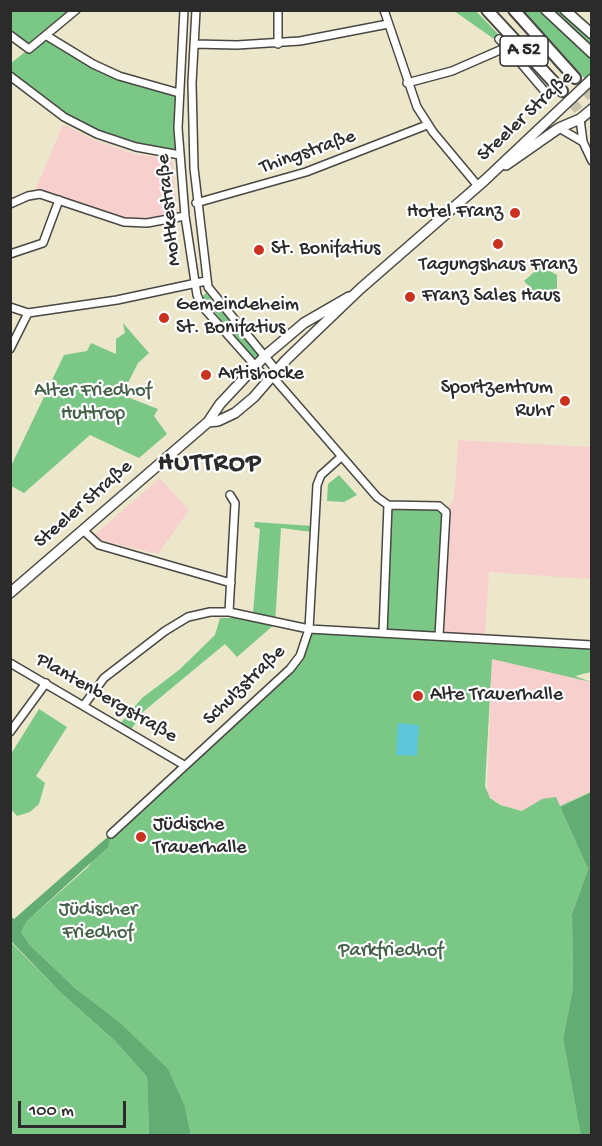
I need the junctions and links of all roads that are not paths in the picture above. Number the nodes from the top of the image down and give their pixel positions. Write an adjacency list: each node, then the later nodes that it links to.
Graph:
1 (76, 10): 13 (street)
2 (184, 10): 24 (street, Moltkestraße)
3 (196, 10): 15 (street, Moltkestraße)
4 (278, 10): 16 (street)
5 (384, 10): 10 (street)
6 (486, 10): 23 (highway, A 52)
7 (514, 10): 20 (highway, A 52)
8 (565, 10): 11 (main road)
9 (550, 12): 18 (main road)
10 (388, 24): 16 (street); 22 (street)
11 (589, 28)
12 (10, 35): 13 (street)
13 (47, 36): 24 (street)
14 (499, 39): 17 (street)
15 (194, 44): 16 (street); 35 (street, Moltkestraße)
16 (278, 44)
17 (507, 47): 22 (street); 25 (street)
18 (591, 53)
19 (10, 76): 31 (street)
20 (575, 78)
21 (591, 79): 33 (main road, Steeler Straße)
22 (407, 83): 28 (street)
23 (562, 91)
24 (178, 93): 31 (street, Moltkestraße)
25 (547, 94)
26 (591, 109): 27 (main road, Steeler Straße)
27 (580, 119): 29 (main road, Steeler Straße); 30 (street)
28 (427, 125): 33 (street); 35 (street, Thingstraße)
29 (559, 128): 30 (street); 33 (main road, Steeler Straße)
30 (582, 142): 32 (street)
31 (180, 155): 37 (street, Moltkestraße)
32 (591, 161)
33 (481, 183): 41 (main road, Steeler Straße)
34 (59, 200): 36 (street); 37 (street); 38 (street)
35 (196, 202): 39 (street, Moltkestraße)
36 (10, 204)
37 (184, 216): 40 (street, Moltkestraße)
38 (10, 254)
39 (206, 281): 40 (street); 45 (street, Moltkestraße)
40 (194, 283): 43 (street); 46 (street, Moltkestraße)
41 (358, 291): 45 (main road, Steeler Straße); 47 (main road, Steeler Straße)
42 (10, 307): 43 (street)
43 (28, 313): 44 (street)
44 (10, 349)
45 (265, 356): 46 (main road, Steeler Straße); 47 (street, Moltkestraße)
46 (254, 366): 47 (street, Moltkestraße); 48 (main road, Steeler Straße)
47 (272, 375): 48 (main road, Steeler Straße); 49 (street)
48 (208, 422): 52 (main road, Steeler Straße)
49 (341, 457): 51 (street); 56 (street, Schulzstraße)
50 (230, 495): 53 (street)
51 (388, 505): 57 (street); 58 (street)
52 (83, 530): 53 (street); 54 (main road, Steeler Straße)
53 (231, 583): 55 (street)
54 (10, 592)
55 (228, 612): 56 (street); 62 (street)
56 (309, 629): 57 (street); 64 (street, Schulzstraße)
57 (383, 633): 58 (street)
58 (439, 636): 59 (street)
59 (591, 645)
60 (10, 663): 61 (street, Plantenbergstraße)
61 (46, 683): 62 (street, Plantenbergstraße); 63 (street)
62 (84, 705): 64 (street, Plantenbergstraße)
63 (10, 732)
64 (184, 765): 65 (street, Schulzstraße)
65 (111, 834)

